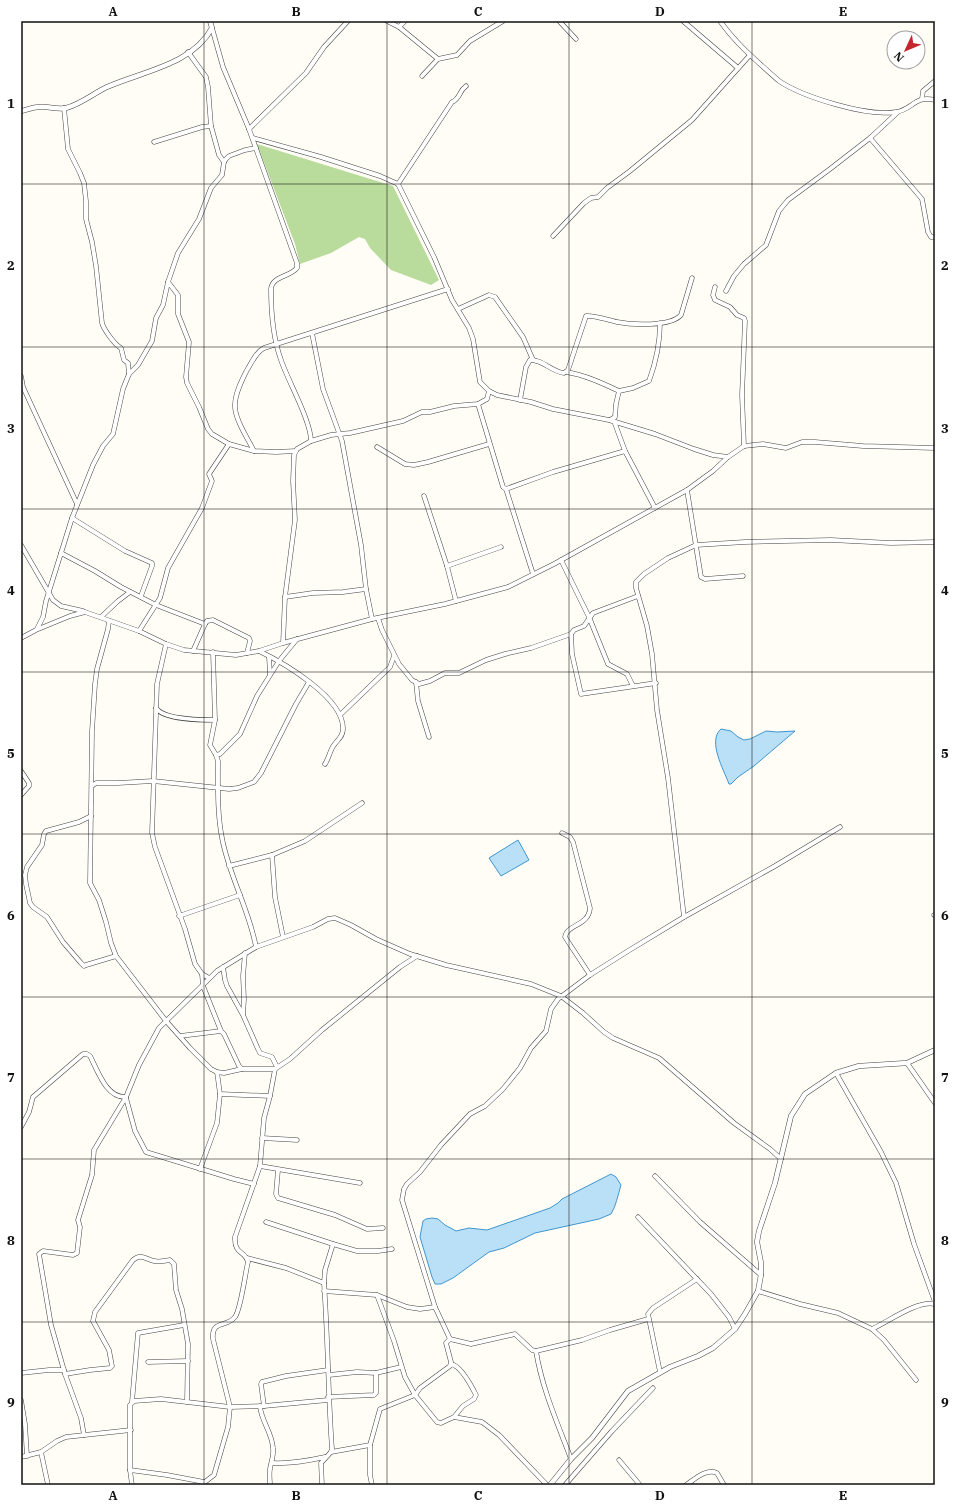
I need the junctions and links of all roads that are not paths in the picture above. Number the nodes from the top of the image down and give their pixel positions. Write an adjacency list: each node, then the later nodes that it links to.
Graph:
1 (210, 21): 10 (street)
2 (348, 21): 25 (street)
3 (387, 21): 9 (street)
4 (405, 21): 9 (street)
5 (503, 21): 14 (street)
6 (559, 21): 11 (street)
7 (683, 21): 15 (street)
8 (720, 21): 13 (street)
9 (399, 27): 14 (street)
10 (212, 28): 12 (street); 25 (street)
11 (576, 39)
12 (188, 52): 21 (street); 24 (street)
13 (750, 55): 15 (street); 23 (street)
14 (438, 59): 16 (street)
15 (738, 68): 32 (street)
16 (422, 76)
17 (935, 82): 19 (street)
18 (466, 86): 31 (street)
19 (922, 98): 20 (street); 23 (street)
20 (935, 100)
21 (64, 108): 22 (street); 45 (street)
22 (21, 111)
23 (898, 112): 27 (street)
24 (211, 126): 28 (street); 30 (street)
25 (249, 129): 26 (street)
26 (253, 138): 29 (street); 31 (street)
27 (870, 138): 33 (street); 38 (street)
28 (154, 142)
29 (256, 148): 30 (street); 42 (street)
30 (224, 162): 35 (street)
31 (398, 184): 37 (street)
32 (553, 236)
33 (935, 237)
34 (692, 278): 40 (street)
35 (168, 282): 45 (street); 54 (street)
36 (714, 287): 56 (street)
37 (448, 289): 39 (street); 41 (street)
38 (726, 291)
39 (458, 309): 43 (street); 47 (street)
40 (660, 323): 44 (street); 48 (street)
41 (312, 333): 42 (street); 52 (street)
42 (276, 345): 53 (street); 60 (street)
43 (533, 360): 44 (street); 49 (street)
44 (566, 372): 48 (street)
45 (129, 374): 66 (street)
46 (21, 376): 66 (street)
47 (488, 391): 49 (street); 50 (street)
48 (619, 391): 51 (street)
49 (520, 400): 51 (street)
50 (478, 404): 52 (street); 55 (street)
51 (611, 421): 61 (street); 62 (street)
52 (340, 434): 53 (street); 78 (street)
53 (311, 441): 59 (street)
54 (229, 444): 60 (street); 85 (street)
55 (490, 444): 57 (street); 63 (street)
56 (744, 446): 58 (street); 62 (street)
57 (377, 447)
58 (935, 448)
59 (296, 450): 60 (street); 83 (street)
60 (254, 451)
61 (625, 452): 63 (street); 67 (street)
62 (728, 457): 64 (street)
63 (506, 489): 76 (street)
64 (687, 490): 67 (street); 71 (street)
65 (424, 496): 75 (street)
66 (78, 504): 68 (street)
67 (655, 508): 74 (street)
68 (72, 518): 73 (street); 81 (street)
69 (935, 542): 71 (street)
70 (21, 545): 80 (street)
71 (696, 545): 77 (street); 82 (street)
72 (501, 547): 75 (street)
73 (61, 553): 79 (street); 80 (street)
74 (561, 560): 76 (street); 88 (street)
75 (447, 566): 84 (street)
76 (533, 574): 84 (street)
77 (743, 576)
78 (366, 589): 83 (street); 90 (street)
79 (130, 592): 81 (street); 87 (street)
80 (49, 594): 86 (street); 93 (street)
81 (141, 596): 85 (street)
82 (638, 596): 88 (street); 111 (street)
83 (285, 597): 99 (street)
84 (456, 601): 89 (street)
85 (156, 605): 92 (street); 94 (street)
86 (85, 612): 87 (street); 93 (street)
87 (101, 617): 91 (street)
88 (589, 617): 96 (street); 112 (street)
89 (378, 618): 90 (street); 105 (street)
90 (372, 619): 98 (street)
91 (109, 621): 94 (street); 121 (street)
92 (205, 624): 101 (street); 104 (street)
93 (36, 630): 97 (street)
94 (139, 630): 100 (street)
95 (21, 631): 97 (street)
96 (571, 634): 110 (street); 112 (street)
97 (22, 637)
98 (297, 639): 99 (street); 107 (street)
99 (283, 643): 102 (street)
100 (166, 644): 101 (street); 113 (street)
101 (193, 651): 103 (street)
102 (259, 651): 104 (street); 106 (street)
103 (213, 652): 104 (street); 115 (street)
104 (247, 653)
105 (394, 656): 110 (street); 114 (street)
106 (269, 657): 107 (street); 108 (street)
107 (279, 661): 108 (street); 109 (street)
108 (270, 675): 117 (street)
109 (309, 682): 114 (street); 122 (street)
110 (416, 682): 116 (street)
111 (656, 683): 112 (street); 132 (street)
112 (633, 686)
113 (156, 708): 115 (street); 120 (street)
114 (340, 715): 118 (street)
115 (215, 720): 117 (street)
116 (429, 737)
117 (216, 755): 122 (street)
118 (325, 764)
119 (21, 770): 123 (street)
120 (153, 781): 121 (street); 122 (street); 131 (street)
121 (92, 786): 125 (street)
122 (219, 789): 129 (street)
123 (21, 795)
124 (362, 803): 128 (street)
125 (91, 816): 136 (street); 136 (street)
126 (840, 827): 132 (street)
127 (562, 833): 140 (street)
128 (272, 854): 129 (street); 133 (street)
129 (229, 866): 130 (street)
130 (240, 895): 131 (street); 134 (street)
131 (179, 916): 139 (street)
132 (684, 917): 140 (street)
133 (282, 937): 134 (street); 137 (street)
134 (256, 947): 135 (street)
135 (245, 953): 138 (street); 144 (street)
136 (116, 956): 145 (street)
137 (417, 956): 143 (street); 150 (street)
138 (223, 967): 141 (street); 144 (street)
139 (202, 974): 141 (street); 142 (street)
140 (590, 975): 143 (street)
141 (209, 978): 142 (street)
142 (203, 986): 145 (street); 146 (street)
143 (561, 996): 161 (street); 181 (street)
144 (243, 1015): 150 (street)
145 (166, 1021): 147 (street); 156 (street)
146 (221, 1031): 147 (street); 151 (street)
147 (180, 1036): 152 (street)
148 (935, 1050): 149 (street)
149 (906, 1063): 153 (street); 157 (street)
150 (276, 1068): 151 (street); 155 (street)
151 (242, 1069): 152 (street)
152 (217, 1072): 154 (street)
153 (836, 1073): 161 (street); 180 (street)
154 (220, 1094): 155 (street); 163 (street)
155 (270, 1096): 159 (street)
156 (126, 1097): 158 (street); 163 (street); 192 (street)
157 (935, 1102)
158 (21, 1127)
159 (262, 1138): 160 (street); 162 (street)
160 (297, 1140)
161 (781, 1159): 174 (street)
162 (260, 1166): 164 (street); 167 (street)
163 (200, 1169): 167 (street)
164 (278, 1170): 166 (street); 170 (street)
165 (655, 1176): 174 (street)
166 (360, 1183)
167 (254, 1184): 173 (street)
168 (638, 1217): 175 (street)
169 (266, 1222): 171 (street)
170 (383, 1228)
171 (333, 1244): 172 (street); 176 (street)
172 (392, 1249)
173 (247, 1258): 176 (street); 204 (street)
174 (761, 1275): 178 (street)
175 (697, 1279): 182 (street); 184 (street)
176 (324, 1283): 177 (street)
177 (324, 1291): 179 (street); 195 (street)
178 (758, 1291): 184 (street); 185 (street)
179 (377, 1295): 181 (street); 191 (street)
180 (935, 1303): 185 (street)
181 (434, 1307): 186 (street)
182 (648, 1319): 187 (street); 193 (street)
183 (184, 1325): 188 (street); 192 (street); 202 (street)
184 (735, 1329): 193 (street)
185 (872, 1329): 197 (street)
186 (450, 1339): 187 (street); 190 (street)
187 (536, 1351): 215 (street)
188 (188, 1361): 189 (street); 203 (street)
189 (148, 1362)
190 (451, 1364): 199 (street); 206 (street)
191 (402, 1367): 196 (street); 199 (street)
192 (65, 1372): 194 (street); 208 (street)
193 (660, 1372): 215 (street)
194 (21, 1373)
195 (328, 1373): 196 (street); 200 (street); 205 (street)
196 (376, 1373): 200 (street)
197 (916, 1380)
198 (653, 1388): 227 (street)
199 (415, 1395): 206 (street); 209 (street)
200 (328, 1399): 205 (street); 211 (street)
201 (21, 1400): 212 (street)
202 (132, 1402): 203 (street); 207 (street)
203 (187, 1402): 204 (street)
204 (230, 1406): 205 (street); 219 (street)
205 (262, 1406): 217 (street)
206 (454, 1417): 225 (street)
207 (131, 1430): 208 (street); 218 (street)
208 (84, 1435): 210 (street)
209 (370, 1445): 211 (street); 224 (street)
210 (41, 1452): 212 (street); 220 (street)
211 (331, 1452): 214 (street)
212 (27, 1456): 213 (street)
213 (21, 1457)
214 (326, 1457): 217 (street); 223 (street)
215 (571, 1459): 226 (street)
216 (619, 1460): 228 (street)
217 (272, 1463): 222 (street)
218 (130, 1470): 219 (street); 221 (street)
219 (203, 1483)
220 (48, 1485)
221 (132, 1485)
222 (270, 1485)
223 (322, 1485)
224 (372, 1485)
225 (547, 1485)
226 (550, 1485)
227 (565, 1485)
228 (640, 1485)
229 (686, 1485): 230 (street)
230 (724, 1485)

